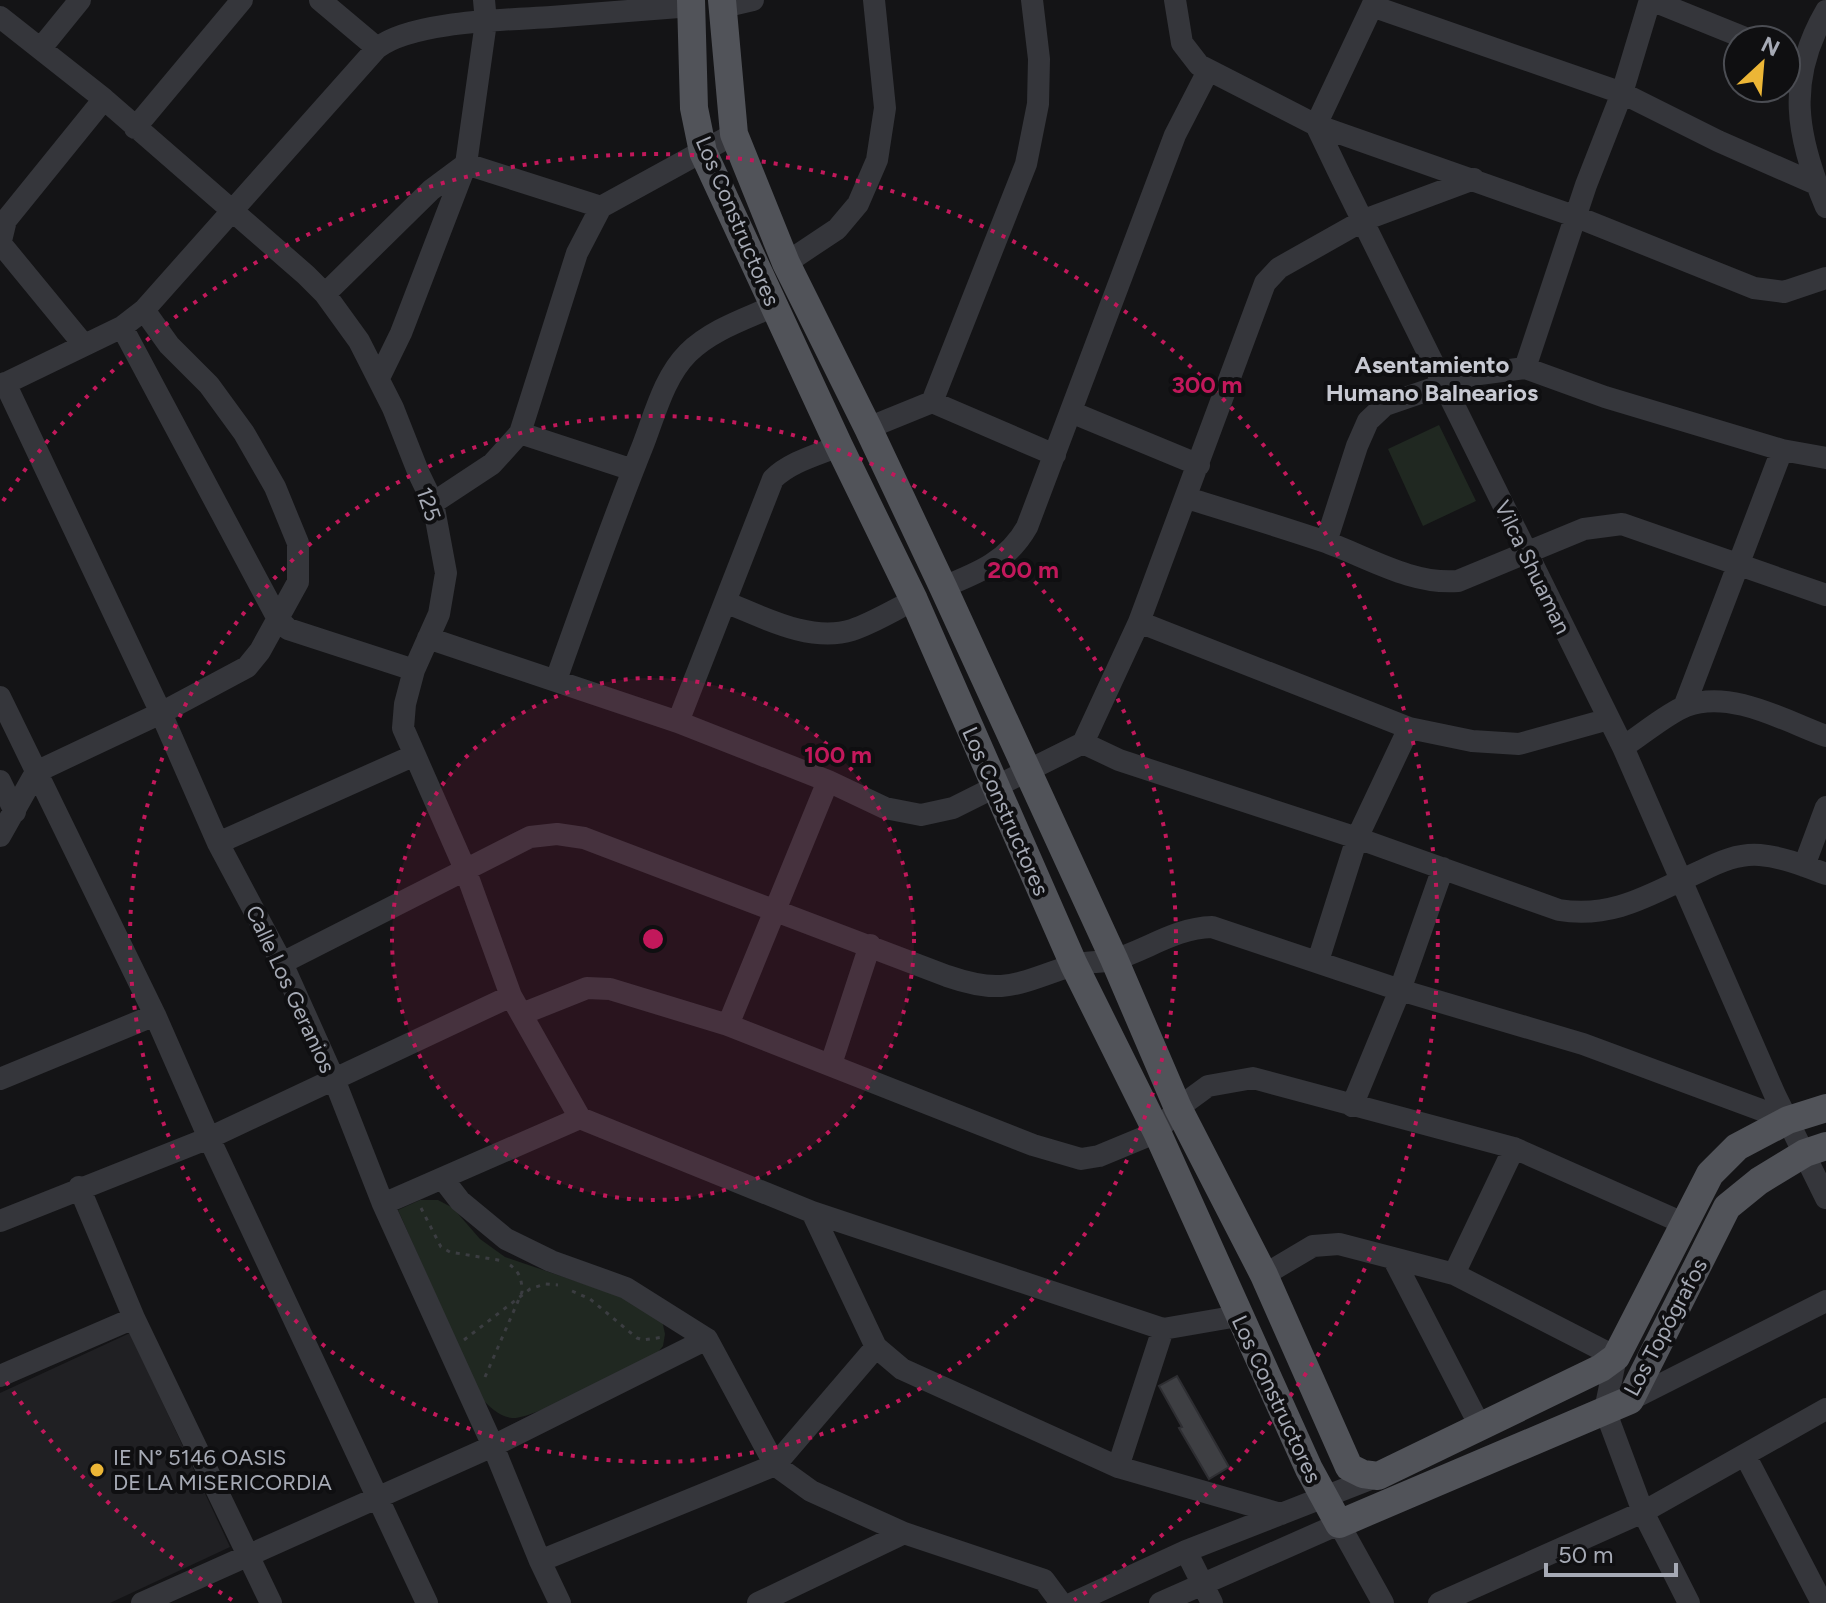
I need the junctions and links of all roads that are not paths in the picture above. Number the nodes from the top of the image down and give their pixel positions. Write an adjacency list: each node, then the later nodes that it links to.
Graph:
1 (80, 0): 16 (street)
2 (242, 0): 24 (street)
3 (320, 0): 17 (street)
4 (753, 0): 11 (street)
5 (874, 0): 37 (street)
6 (1032, 0): 48 (street)
7 (1175, 0): 19 (street)
8 (1651, 0): 15 (street); 20 (street)
9 (691, 3): 12 (street); 26 (main road, Los Constructores)
10 (1373, 3): 20 (street); 23 (street)
11 (722, 4): 25 (main road, Los Constructores)
12 (485, 11): 17 (street); 27 (street)
13 (1826, 11): 18 (street)
14 (0, 17): 16 (street, 125)
15 (1722, 29)
16 (41, 48): 21 (street, 125)
17 (377, 48): 32 (street)
18 (1802, 48)
19 (1208, 71): 23 (street); 49 (street)
20 (1622, 93): 29 (street); 34 (street)
21 (104, 99): 24 (street, 125); 33 (street)
22 (1798, 104): 29 (street)
23 (1316, 125): 28 (street); 35 (street, Vilca Shuaman)
24 (135, 128): 32 (street, 125)
25 (734, 134): 26 (street); 37 (main road, Los Constructores)
26 (703, 152): 30 (street); 40 (main road, Los Constructores)
27 (466, 164): 30 (street); 39 (street); 45 (street)
28 (1474, 179): 34 (street); 35 (street)
29 (1816, 184): 31 (street)
30 (601, 207): 51 (street)
31 (1826, 207)
32 (231, 212): 39 (street, 125); 41 (street)
33 (3, 217): 36 (street)
34 (1577, 217): 38 (street); 44 (street)
35 (1364, 220): 46 (street, Vilca Shuaman); 56 (street)
36 (0, 244): 43 (street)
37 (786, 263): 50 (main road, Los Constructores)
38 (1826, 278)
39 (325, 294): 45 (street, 125)
40 (774, 306): 52 (main road, Los Constructores); 57 (street)
41 (144, 310): 42 (street); 67 (street)
42 (122, 327): 43 (street); 67 (street)
43 (84, 345): 47 (street)
44 (1525, 368): 46 (street); 53 (street)
45 (379, 378): 59 (street, 125)
46 (1445, 384): 60 (street); 61 (street, Vilca Shuaman)
47 (2, 385): 74 (street, Calle Los Geranios)
48 (932, 402): 50 (street); 54 (street)
49 (1071, 412): 54 (street); 56 (street)
50 (868, 428): 63 (main road, Los Constructores)
51 (520, 433): 57 (street); 59 (street)
52 (839, 446): 65 (main road, Los Constructores); 66 (street)
53 (1782, 450): 55 (street); 62 (street)
54 (1055, 455): 63 (street)
55 (1826, 458)
56 (1199, 465): 58 (street)
57 (633, 470): 71 (street)
58 (1187, 498): 60 (street); 68 (street)
59 (433, 503): 69 (street, 125)
60 (1326, 542): 61 (street)
61 (1526, 555): 62 (street); 75 (street, Vilca Shuaman)
62 (1738, 566): 64 (street); 73 (street)
63 (943, 587): 82 (main road, Los Constructores)
64 (1826, 595)
65 (914, 600): 66 (street); 86 (main road, Los Constructores)
66 (725, 602): 76 (street)
67 (278, 619): 70 (street); 74 (street)
68 (1139, 622): 77 (street); 79 (street)
69 (428, 638): 70 (street, 125); 71 (street)
70 (414, 670): 81 (street, 125)
71 (556, 680): 76 (street)
72 (0, 697): 83 (street)
73 (1684, 707): 78 (street); 80 (street)
74 (161, 713): 83 (street); 91 (street, Calle Los Geranios)
75 (1609, 719): 77 (street); 80 (street, Vilca Shuaman)
76 (678, 722): 85 (street)
77 (1409, 728): 90 (street)
78 (1826, 736)
79 (1083, 743): 82 (street); 90 (street)
80 (1623, 747): 96 (street, Vilca Shuaman)
81 (415, 755): 91 (street); 94 (street, 125)
82 (1026, 771): 86 (street); 99 (main road, Los Constructores)
83 (36, 772): 88 (street); 105 (street)
84 (0, 781): 88 (street)
85 (828, 781): 86 (street); 97 (street)
86 (995, 788): 102 (main road, Los Constructores)
87 (1826, 807): 92 (street)
88 (15, 812): 89 (street)
89 (0, 836)
90 (1357, 838): 93 (street); 100 (street)
91 (218, 843): 101 (street, Calle Los Geranios)
92 (1804, 866): 95 (street); 96 (street)
93 (1443, 868): 96 (street); 103 (street)
94 (465, 869): 97 (street); 101 (street); 104 (street, 125)
95 (1826, 874)
96 (1681, 880): 114 (street, Vilca Shuaman)
97 (776, 910): 98 (street); 106 (street)
98 (870, 945): 102 (street); 107 (street)
99 (1114, 959): 100 (street); 102 (street); 111 (main road, Los Constructores)
100 (1318, 961): 103 (street)
101 (282, 963): 109 (street, Calle Los Geranios)
102 (1074, 965): 115 (main road, Los Constructores)
103 (1400, 990): 110 (street); 114 (street)
104 (517, 1005): 106 (street); 109 (street); 113 (street, 125)
105 (155, 1015): 108 (street); 116 (street)
106 (728, 1025): 107 (street)
107 (831, 1064): 115 (street)
108 (0, 1079)
109 (334, 1079): 116 (street); 122 (street, Calle Los Geranios)
110 (1352, 1106): 111 (street); 117 (street)
111 (1178, 1108): 115 (street); 128 (main road, Los Constructores)
112 (1826, 1108): 114 (main road, Los Topógrafos)
113 (580, 1118): 119 (street); 123 (street)
114 (1788, 1120): 118 (street, Vilca Shuaman); 125 (main road, Los Topógrafos)
115 (1157, 1132): 130 (main road, Los Constructores)
116 (209, 1138): 120 (street); 146 (street)
117 (1514, 1148): 125 (street); 127 (street)
118 (1816, 1150): 121 (street, Vilca Shuaman); 137 (main road, Los Topógrafos)
119 (443, 1179): 122 (street); 133 (street)
120 (79, 1187): 124 (street); 131 (street)
121 (1826, 1198)
122 (383, 1204): 140 (street, Calle Los Geranios)
123 (812, 1212): 132 (street); 134 (street)
124 (0, 1221)
125 (1683, 1223): 135 (main road, Los Topógrafos)
126 (1393, 1258): 127 (street); 128 (street); 139 (street)
127 (1454, 1274): 135 (street)
128 (1264, 1275): 144 (main road, Los Constructores)
129 (1826, 1301): 137 (street)
130 (1238, 1316): 132 (street); 145 (main road, Los Constructores)
131 (134, 1318): 136 (street); 152 (street)
132 (1163, 1329): 143 (street)
133 (707, 1339): 140 (street); 142 (street)
134 (876, 1347): 142 (street); 143 (street)
135 (1616, 1357): 137 (street); 139 (main road, Los Topógrafos)
136 (0, 1376)
137 (1618, 1405): 147 (street); 149 (main road, Los Topógrafos)
138 (1826, 1409): 141 (street)
139 (1480, 1426): 144 (main road, Los Topógrafos)
140 (493, 1446): 146 (street); 153 (street, Calle Los Geranios)
141 (1745, 1455): 147 (street); 166 (street)
142 (775, 1465): 150 (street); 153 (street)
143 (1118, 1467): 148 (street)
144 (1378, 1476): 145 (street)
145 (1324, 1497): 148 (street); 149 (main road, Los Constructores)
146 (379, 1498): 152 (street); 158 (street)
147 (1643, 1512): 155 (street); 165 (street)
148 (1281, 1514): 151 (street)
149 (1339, 1524): 154 (street); 164 (street, Los Constructores)
150 (904, 1533): 160 (street); 161 (street)
151 (1186, 1551): 154 (street); 162 (street)
152 (249, 1554): 156 (street); 157 (street)
153 (540, 1561): 159 (street, Calle Los Geranios)
154 (1207, 1594): 163 (street)
155 (1685, 1602)
156 (142, 1603)
157 (271, 1603)
158 (427, 1603)
159 (560, 1603)
160 (758, 1603)
161 (1061, 1603)
162 (1073, 1603)
163 (1160, 1603)
164 (1383, 1603)
165 (1439, 1603)
166 (1822, 1603)

